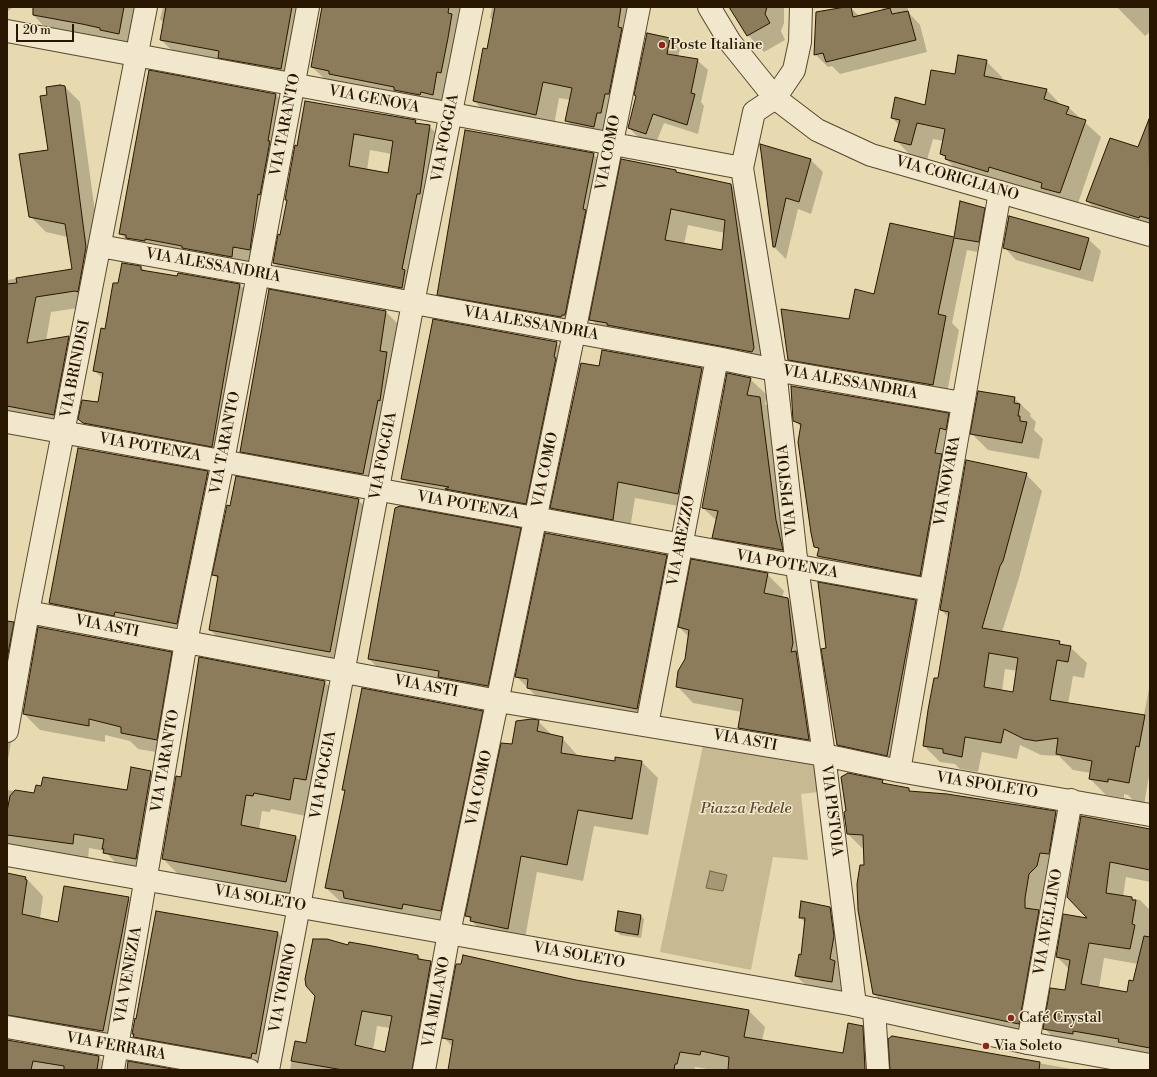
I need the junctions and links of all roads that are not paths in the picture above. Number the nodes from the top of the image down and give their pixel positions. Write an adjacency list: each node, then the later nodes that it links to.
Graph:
1 (146, 7): 8 (street, VIA BRINDISI)
2 (308, 7): 9 (street, VIA TARANTO)
3 (472, 7): 11 (street, VIA FOGGIA)
4 (639, 7): 12 (street, VIA COMO)
5 (709, 7): 10 (street)
6 (801, 7): 10 (street)
7 (7, 31): 8 (street, VIA GENOVA)
8 (137, 56): 9 (street, VIA GENOVA); 16 (street, VIA BRINDISI)
9 (294, 85): 11 (street, VIA GENOVA); 17 (street, VIA TARANTO)
10 (775, 98): 13 (street, VIA PISTOIA); 14 (street, VIA CORIGLIANO)
11 (451, 114): 12 (street, VIA GENOVA); 18 (street, VIA FOGGIA)
12 (610, 144): 13 (street, VIA GENOVA); 19 (street, VIA COMO)
13 (742, 168): 21 (street, VIA PISTOIA)
14 (1000, 192): 15 (street, VIA CORIGLIANO); 22 (street, VIA NOVARA)
15 (1150, 235)
16 (100, 246): 17 (street, VIA ALESSANDRIA); 24 (street, VIA BRINDISI)
17 (257, 274): 18 (street, VIA ALESSANDRIA); 25 (street, VIA TARANTO)
18 (413, 303): 19 (street, VIA ALESSANDRIA); 26 (street, VIA FOGGIA)
19 (574, 333): 20 (street, VIA ALESSANDRIA); 27 (street, VIA COMO)
20 (717, 358): 21 (street, VIA ALESSANDRIA); 28 (street, VIA AREZZO)
21 (775, 370): 22 (street, VIA ALESSANDRIA); 29 (street, VIA PISTOIA)
22 (962, 403): 30 (street, VIA NOVARA)
23 (7, 422): 24 (street, VIA POTENZA)
24 (64, 432): 25 (street, VIA POTENZA); 31 (street, VIA BRINDISI)
25 (223, 461): 26 (street, VIA POTENZA); 32 (street, VIA TARANTO)
26 (378, 490): 27 (street, VIA POTENZA); 33 (street, VIA FOGGIA)
27 (536, 518): 28 (street, VIA POTENZA); 34 (street, VIA COMO)
28 (682, 545): 29 (street, VIA POTENZA); 35 (street, VIA AREZZO)
29 (797, 567): 30 (street, VIA POTENZA); 37 (street, VIA PISTOIA)
30 (930, 590): 38 (street, VIA NOVARA)
31 (28, 612): 32 (street, VIA ASTI); 36 (street, VIA BRINDISI)
32 (186, 642): 33 (street, VIA ASTI); 42 (street, VIA TARANTO)
33 (343, 672): 34 (street, VIA ASTI); 43 (street, VIA FOGGIA)
34 (498, 701): 35 (street, VIA ASTI); 44 (street, VIA COMO)
35 (647, 725): 37 (street, VIA ASTI)
36 (7, 731)
37 (824, 755): 38 (street, VIA SPOLETO); 45 (street, VIA PISTOIA)
38 (899, 771): 39 (street, VIA SPOLETO)
39 (1071, 800): 40 (street, VIA SPOLETO); 47 (street, VIA AVELLINO)
40 (1150, 815)
41 (7, 855): 42 (street, VIA SOLETO)
42 (146, 879): 43 (street, VIA SOLETO); 48 (street, VIA VENEZIA)
43 (300, 906): 44 (street, VIA SOLETO); 53 (street, VIA TORINO)
44 (449, 933): 45 (street, VIA SOLETO); 54 (street, VIA MILANO)
45 (865, 1007): 47 (street, VIA SOLETO); 55 (street, VIA PISTOIA)
46 (7, 1027): 48 (street, VIA FERRARA)
47 (1028, 1043): 49 (street, VIA SOLETO)
48 (117, 1047): 51 (street, VIA VENEZIA); 52 (street, VIA FERRARA)
49 (1113, 1065): 50 (street, VIA SOLETO)
50 (1150, 1065)
51 (112, 1070)
52 (249, 1070)
53 (268, 1070)
54 (424, 1070)
55 (878, 1070)

